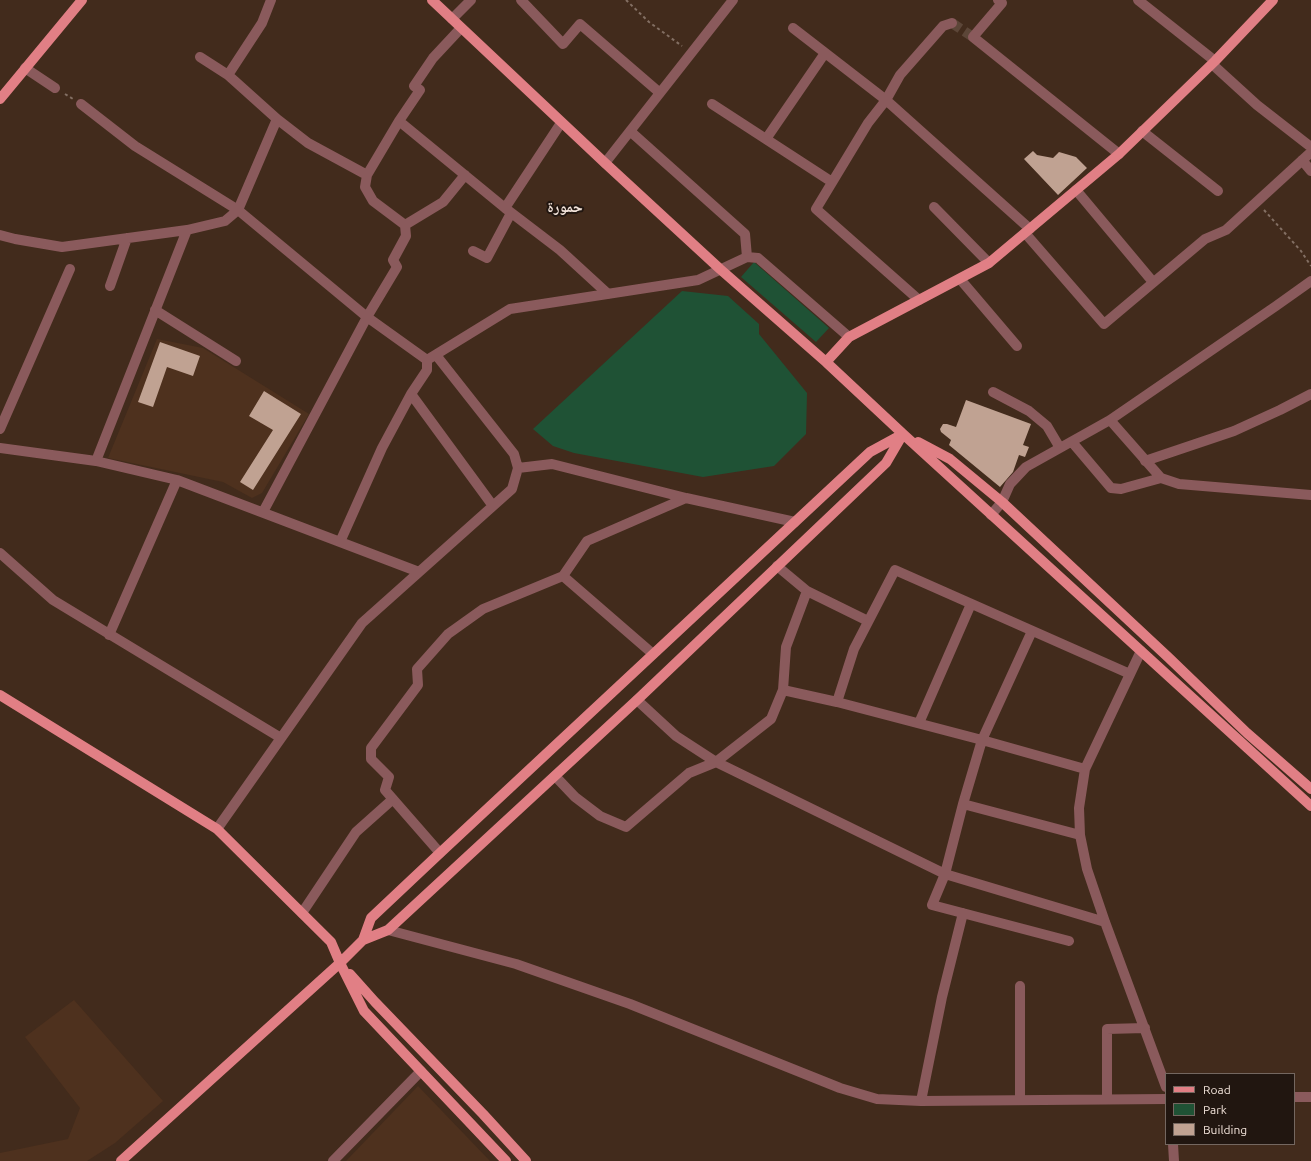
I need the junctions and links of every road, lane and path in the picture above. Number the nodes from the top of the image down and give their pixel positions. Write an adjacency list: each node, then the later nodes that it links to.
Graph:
1 (82, 0): 19 (main road)
2 (272, 0): 20 (street)
3 (432, 0): 11 (main road)
4 (471, 0): 11 (street)
5 (521, 0): 22 (street)
6 (626, 0): 15 (path)
7 (733, 0): 15 (street)
8 (998, 0): 34 (street)
9 (1138, 0): 18 (street)
10 (1272, 0): 18 (main road)
11 (452, 19): 13 (main road)
12 (952, 23): 24 (street)
13 (461, 28): 28 (street); 29 (main road)
14 (793, 28): 16 (street)
15 (692, 52): 22 (street)
16 (825, 53): 24 (street); 32 (street)
17 (200, 57): 20 (street)
18 (1214, 62): 31 (main road); 33 (street)
19 (25, 68): 21 (street); 23 (main road)
20 (228, 75): 27 (street)
21 (55, 88): 25 (path)
22 (660, 93): 30 (street)
23 (0, 99)
24 (886, 100): 39 (street); 48 (street)
25 (81, 104): 44 (street)
26 (712, 104): 32 (street)
27 (277, 119): 37 (street); 44 (street)
28 (399, 121): 37 (street); 38 (street)
29 (561, 123): 35 (main road); 45 (street)
30 (630, 131): 35 (street); 52 (street)
31 (1142, 132): 34 (main road); 41 (street)
32 (766, 139): 39 (street)
33 (1309, 153): 36 (street); 42 (street)
34 (1119, 154): 40 (main road)
35 (605, 163): 56 (main road)
36 (1311, 171)
37 (367, 175): 46 (street)
38 (464, 175): 45 (street); 46 (street)
39 (832, 182): 62 (street)
40 (1076, 190): 48 (main road); 59 (street)
41 (1218, 191)
42 (1256, 202): 54 (path); 59 (street)
43 (934, 207): 53 (street)
44 (238, 210): 47 (street); 64 (street)
45 (508, 210): 51 (street); 61 (street)
46 (405, 225): 64 (street)
47 (187, 230): 50 (street); 63 (street)
48 (1028, 231): 53 (main road); 59 (street)
49 (0, 235): 50 (street)
50 (127, 238): 60 (street)
51 (473, 251)
52 (747, 256): 56 (street); 65 (street)
53 (989, 263): 57 (main road)
54 (1311, 266)
55 (70, 269): 75 (street)
56 (720, 269): 61 (street); 70 (main road)
57 (960, 279): 62 (main road); 66 (street)
58 (1311, 281): 74 (street)
59 (1153, 282)
60 (110, 286)
61 (608, 294): 67 (street)
62 (919, 300): 65 (main road)
63 (155, 310): 69 (street); 80 (street)
64 (367, 317): 68 (street); 89 (street)
65 (849, 337): 70 (main road)
66 (1016, 346)
67 (436, 355): 68 (street); 82 (street)
68 (426, 360): 72 (street)
69 (236, 361)
70 (826, 362): 76 (main road)
71 (993, 392): 79 (street)
72 (411, 394): 88 (street); 92 (street)
73 (1311, 394): 81 (street)
74 (1110, 420): 77 (street); 81 (street)
75 (0, 429)
76 (903, 434): 87 (main road); 90 (main road); 91 (main road); 94 (main road)
77 (1072, 442): 79 (street); 83 (street)
78 (0, 448): 80 (street)
79 (1060, 448): 87 (street)
80 (96, 460): 84 (street)
81 (1145, 461): 83 (street)
82 (518, 468): 86 (street); 88 (street)
83 (1161, 478): 85 (street)
84 (177, 480): 89 (street); 101 (street)
85 (1311, 495)
86 (686, 498): 91 (street); 96 (street)
87 (1002, 502): 90 (street); 115 (main road)
88 (493, 506): 95 (street)
89 (263, 512): 92 (street)
90 (991, 515): 102 (main road)
91 (795, 522): 103 (main road)
92 (340, 542): 95 (street)
93 (0, 553): 101 (street)
94 (777, 566): 97 (street); 107 (main road)
95 (419, 572): 110 (street)
96 (563, 576): 103 (street); 116 (street)
97 (807, 591): 99 (street); 105 (street)
98 (971, 604): 99 (street); 100 (street); 109 (street)
99 (868, 620): 108 (street)
100 (1032, 631): 104 (street); 111 (street)
101 (109, 635): 110 (street)
102 (1141, 652): 104 (street); 118 (main road)
103 (653, 654): 121 (main road)
104 (1130, 674): 113 (street)
105 (783, 690): 108 (street); 112 (street)
106 (0, 695): 119 (main road)
107 (637, 700): 112 (street); 114 (main road)
108 (837, 702): 109 (street)
109 (919, 723): 111 (street)
110 (280, 738): 119 (street)
111 (982, 740): 113 (street); 117 (street)
112 (716, 762): 114 (street); 122 (street)
113 (1085, 769): 120 (street)
114 (555, 776): 126 (main road)
115 (1311, 789)
116 (393, 799): 121 (street); 123 (street)
117 (963, 804): 120 (street); 122 (street)
118 (1311, 806)
119 (217, 830): 123 (main road)
120 (1080, 835): 125 (street)
121 (440, 853): 127 (main road)
122 (944, 874): 124 (street); 125 (street)
123 (302, 913): 129 (main road)
124 (962, 913): 128 (street); 139 (street)
125 (1105, 922): 131 (street)
126 (388, 930): 127 (main road); 139 (street)
127 (363, 940): 129 (main road)
128 (1069, 941)
129 (340, 963): 132 (main road); 141 (main road); 144 (main road)
130 (1020, 986): 138 (street)
131 (1145, 1028): 133 (street); 136 (street)
132 (421, 1072): 142 (street); 143 (main road)
133 (1165, 1084)
134 (1295, 1097): 135 (street)
135 (1311, 1097)
136 (1107, 1099): 137 (street); 138 (street)
137 (1165, 1099)
138 (1020, 1100): 139 (street)
139 (921, 1101)
140 (1173, 1145): 145 (street)
141 (121, 1161)
142 (332, 1161)
143 (506, 1161)
144 (526, 1161)
145 (1174, 1161)

